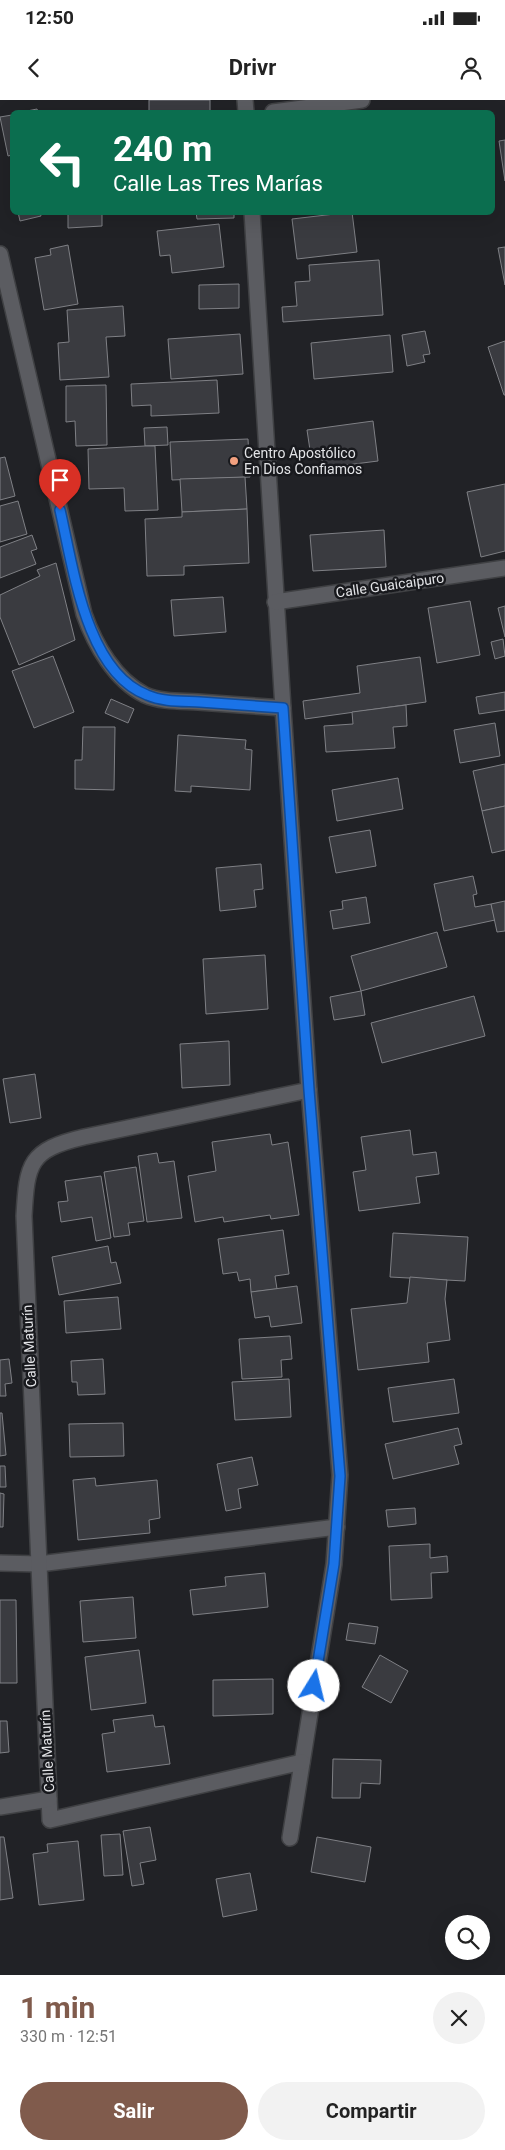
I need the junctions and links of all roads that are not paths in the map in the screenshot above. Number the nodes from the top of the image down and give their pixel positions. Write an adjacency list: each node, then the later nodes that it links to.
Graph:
1 (362, 100): 2 (street)
2 (288, 110)
3 (252, 215): 6 (street)
4 (0, 254): 7 (street)
5 (505, 568): 6 (street, Calle Guaicaipuro)
6 (275, 602): 7 (street)
7 (283, 708): 8 (street)
8 (309, 1090): 9 (street); 11 (street, Calle Maturín)
9 (337, 1527): 11 (street); 12 (street)
10 (0, 1563): 11 (street)
11 (39, 1564): 13 (street, Calle Maturín)
12 (302, 1762): 13 (street, Calle Maturín); 15 (street)
13 (49, 1799): 14 (street)
14 (0, 1807)
15 (290, 1838)

